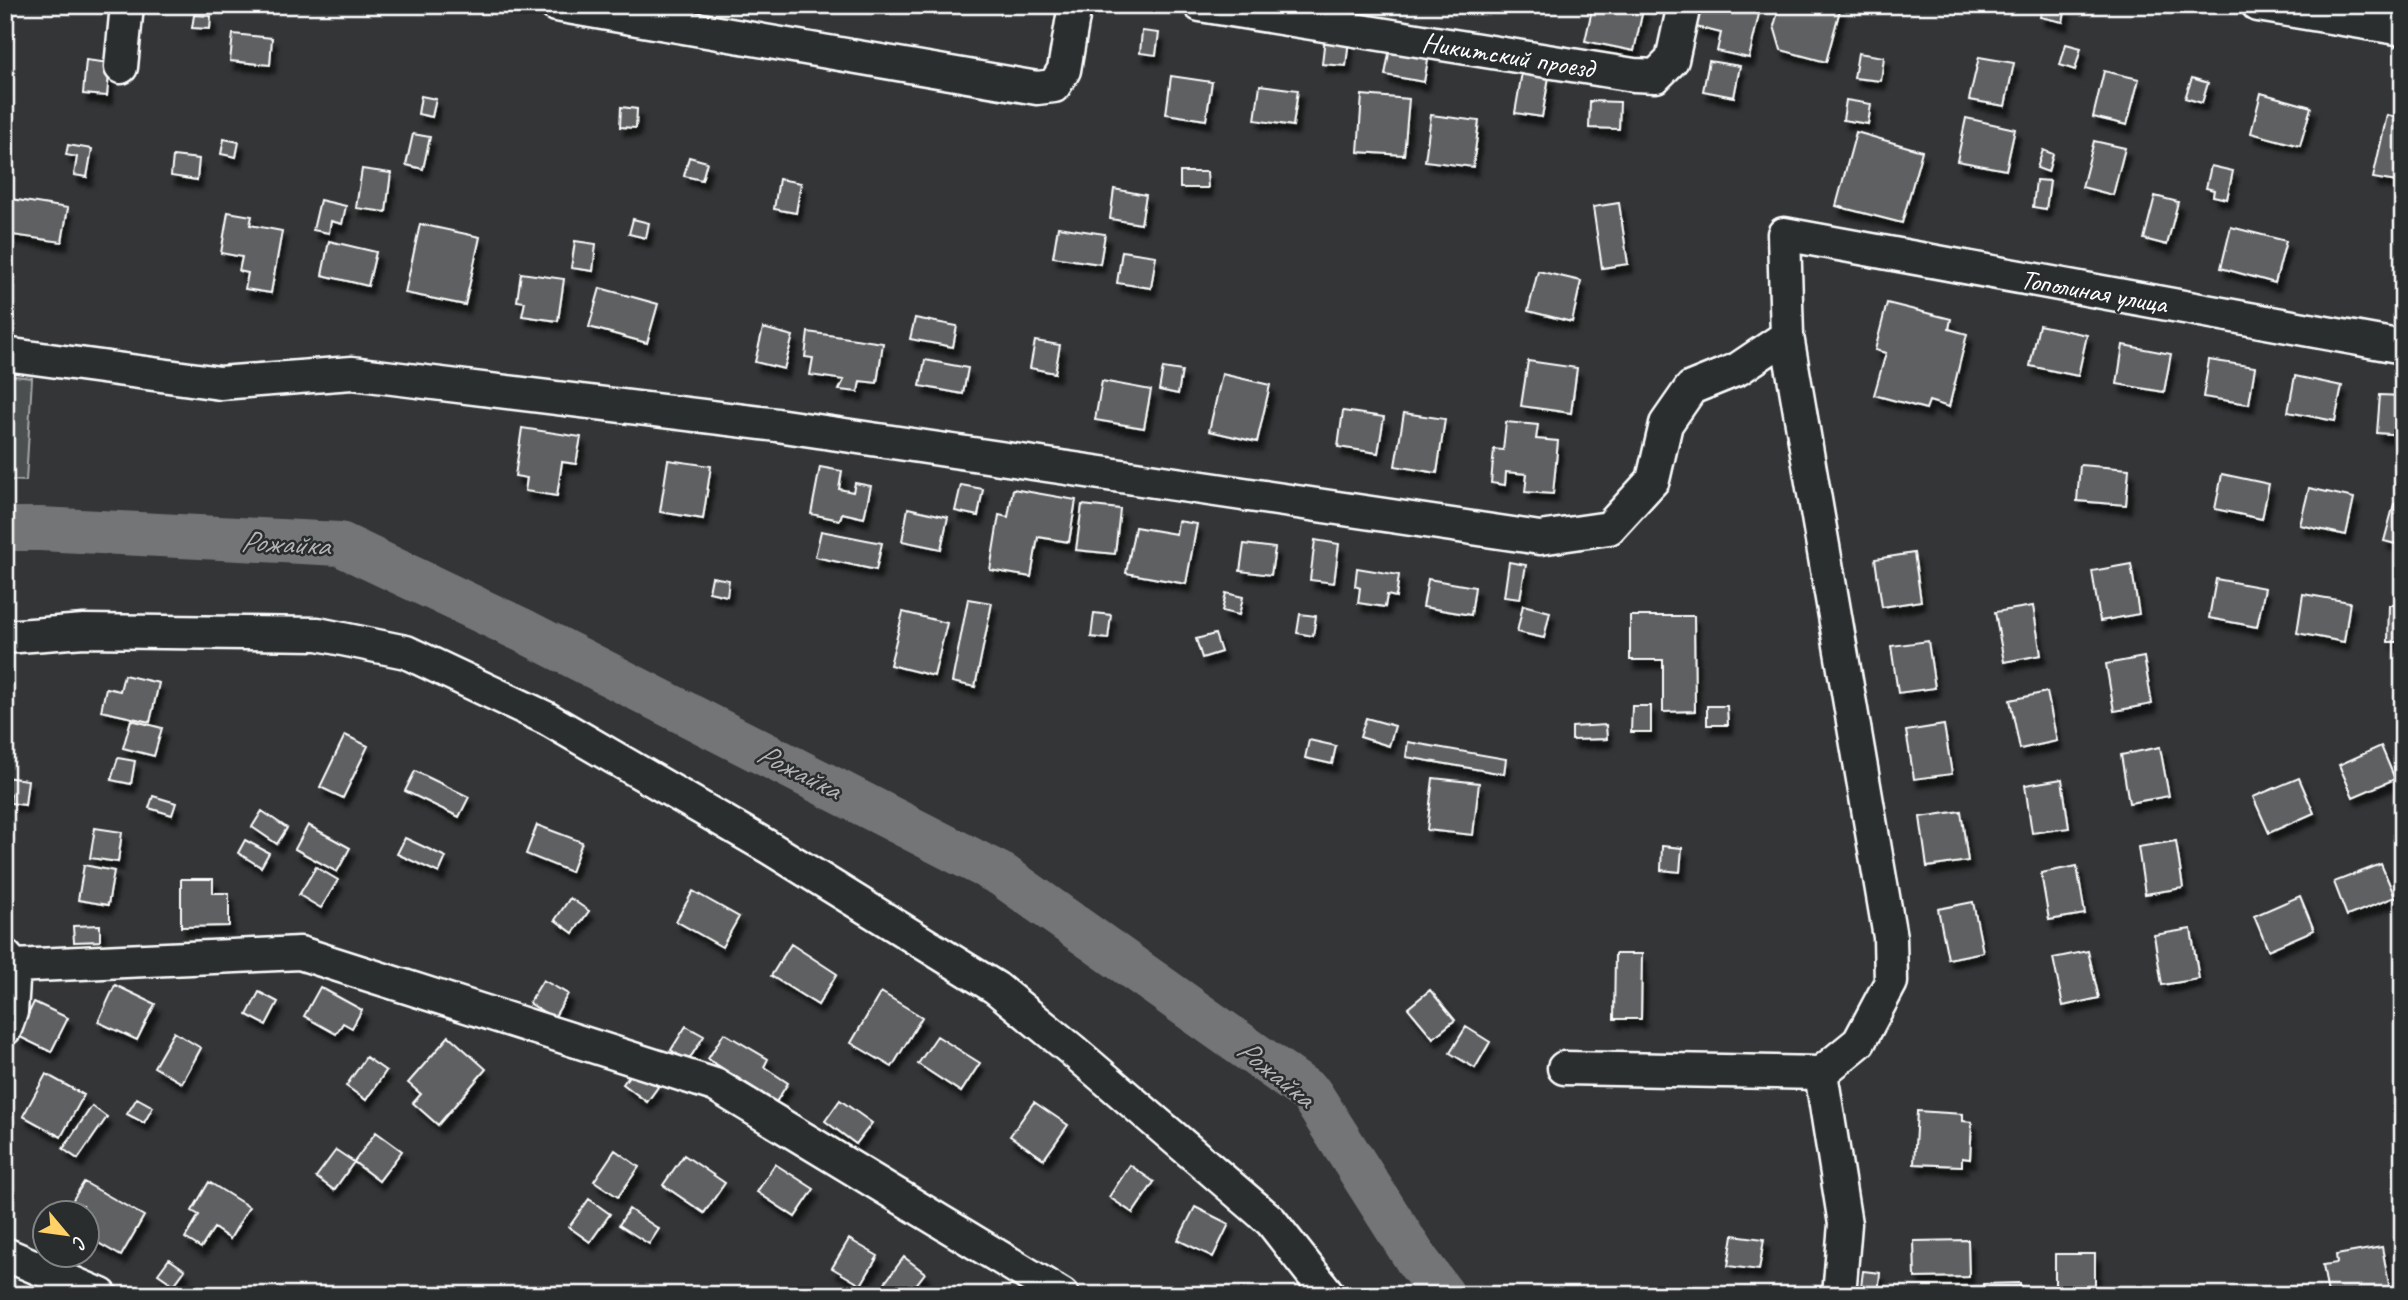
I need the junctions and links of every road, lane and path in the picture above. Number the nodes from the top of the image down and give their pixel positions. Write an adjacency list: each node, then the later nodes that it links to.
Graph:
1 (127, 5): 8 (street)
2 (556, 5): 3 (street)
3 (1074, 5)
4 (1200, 5): 5 (street, Никитский проезд)
5 (1684, 5)
6 (2258, 5): 7 (street)
7 (2403, 29)
8 (121, 67)
9 (1787, 335): 10 (street, Тополиная улица); 11 (street); 16 (street)
10 (2403, 347)
11 (5, 354)
12 (5, 637): 20 (street)
13 (9, 961): 14 (street); 19 (street)
14 (5, 1030)
15 (1564, 1068): 16 (street)
16 (1821, 1073): 21 (street)
17 (5, 1254): 18 (street)
18 (101, 1295)
19 (1062, 1295)
20 (1329, 1295)
21 (1839, 1295)

